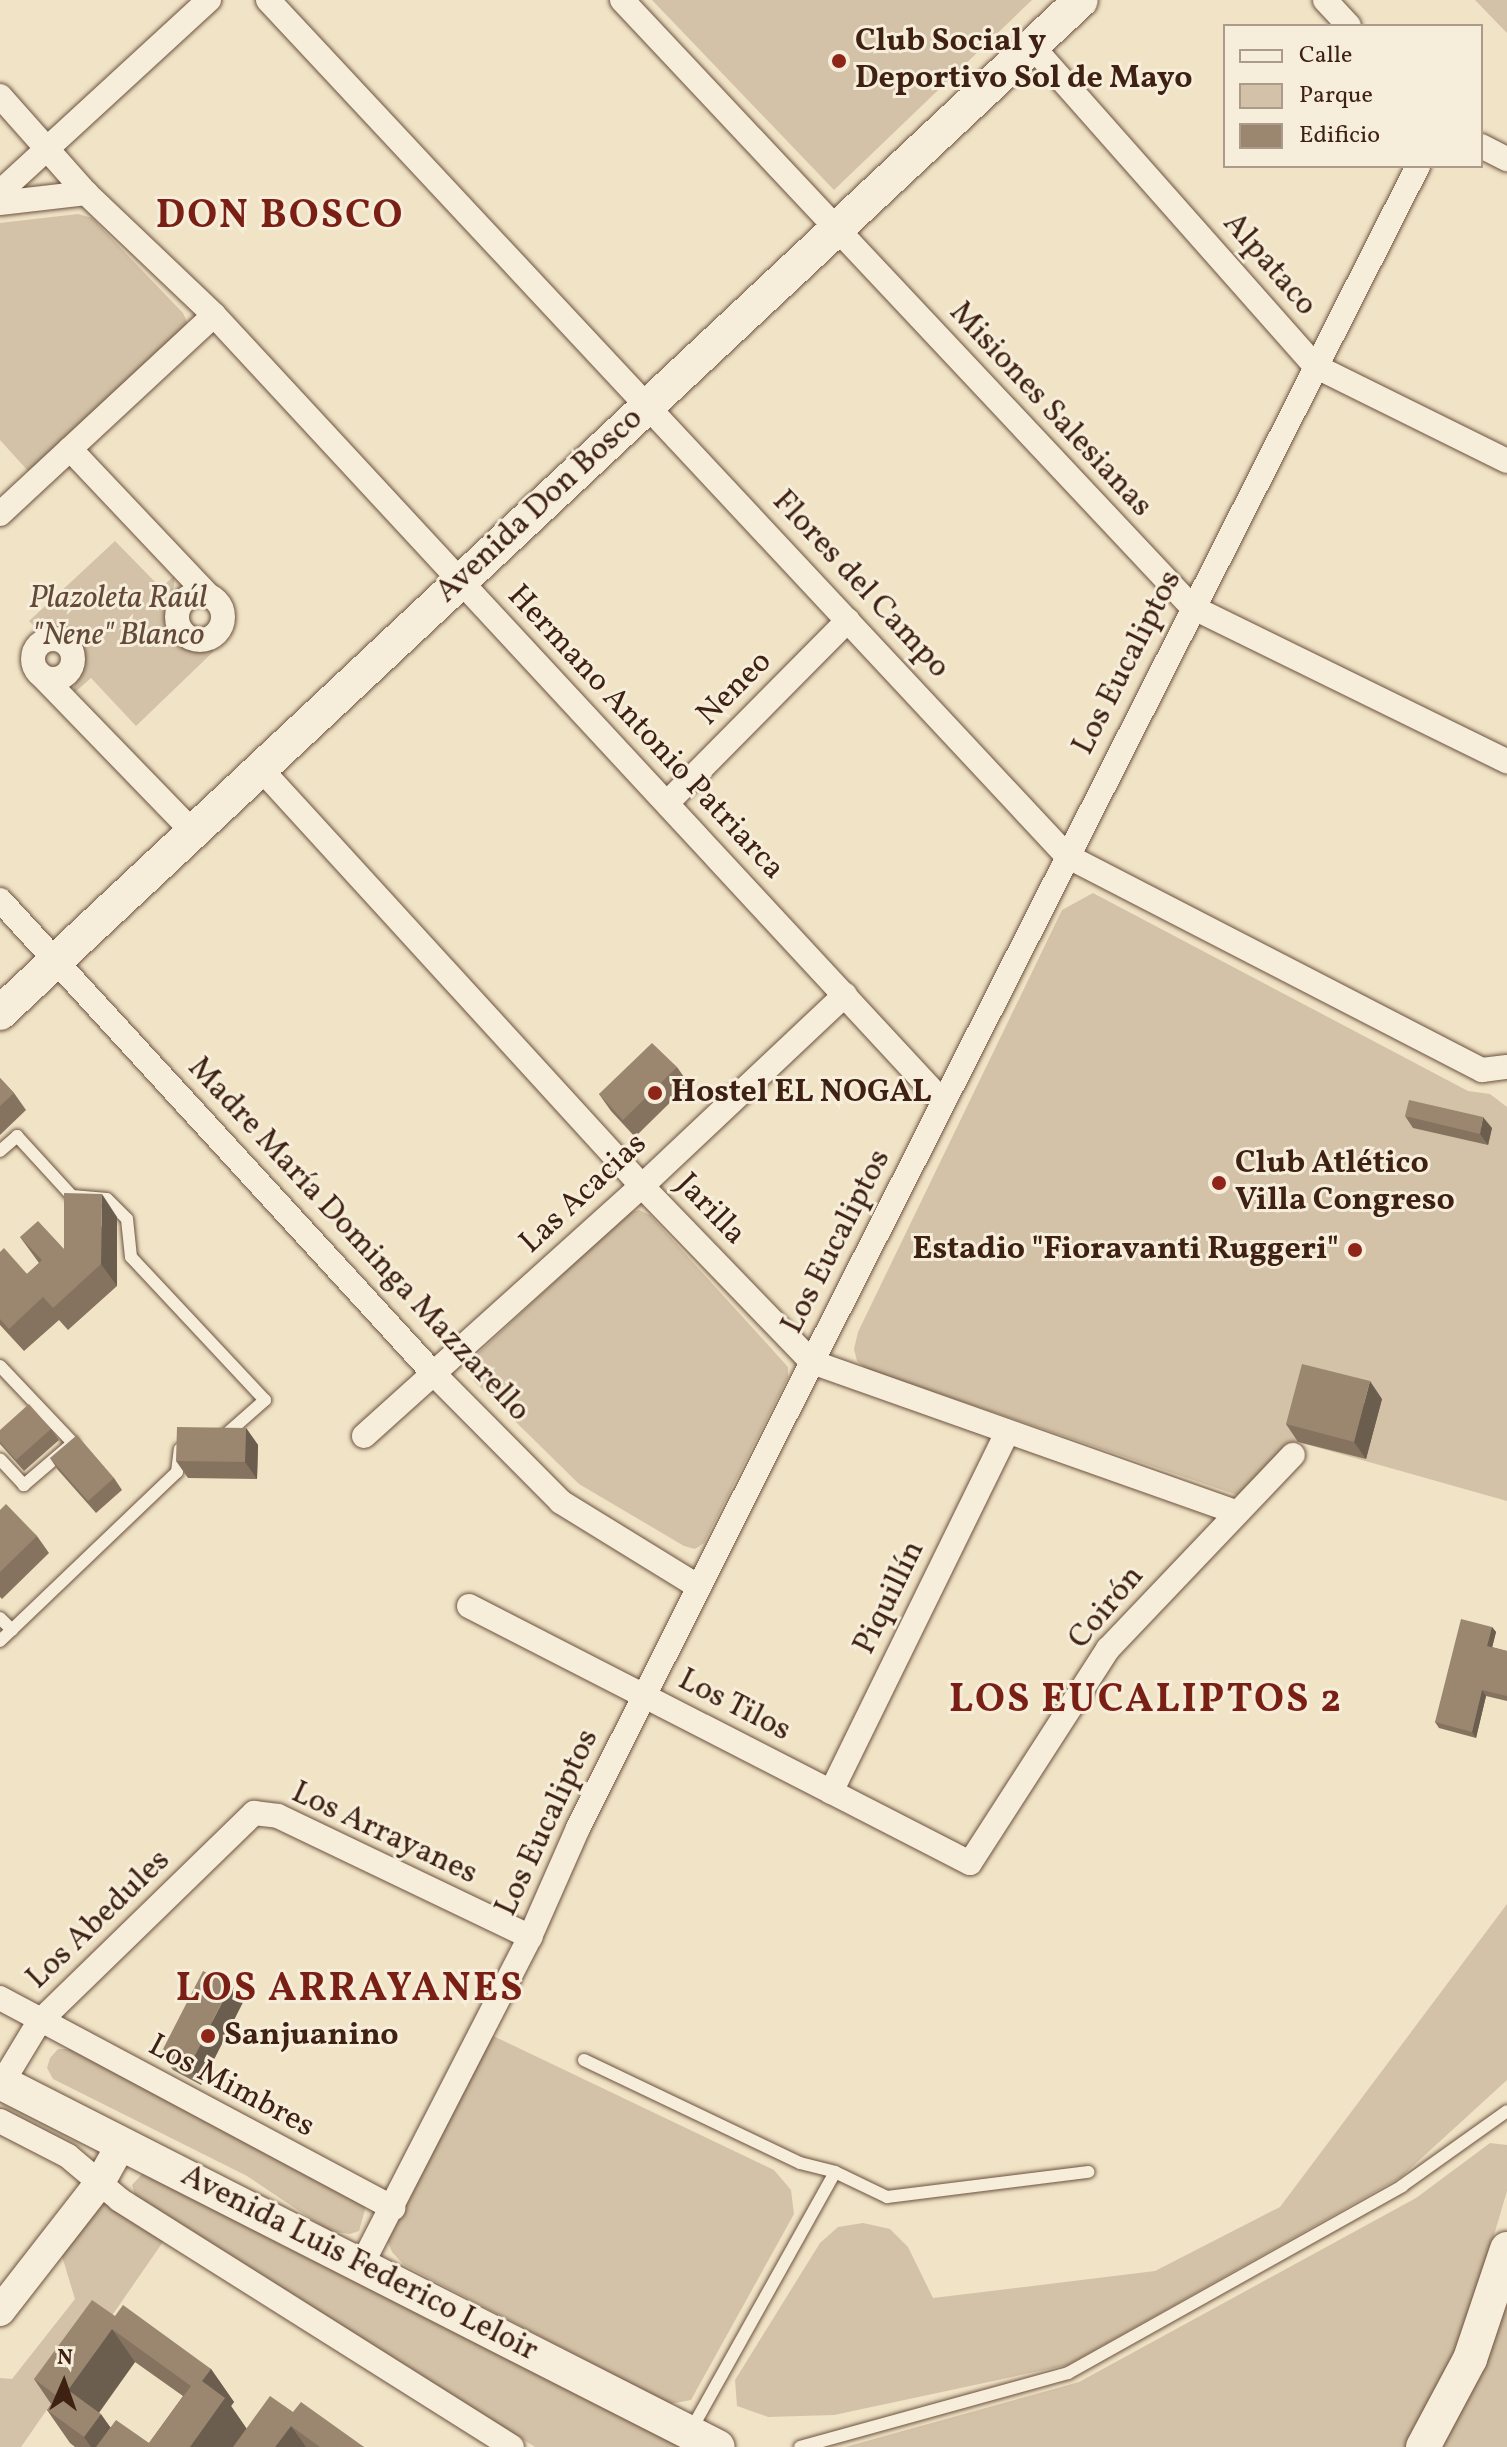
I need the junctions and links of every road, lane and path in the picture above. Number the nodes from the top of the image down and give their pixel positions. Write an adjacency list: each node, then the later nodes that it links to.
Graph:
1 (209, 0): 10 (street)
2 (268, 0): 19 (street, Flores del Campo)
3 (622, 0): 16 (street, Misiones Salesianas)
4 (1081, 0): 7 (main road, Avenida Don Bosco)
5 (1325, 0): 6 (street)
6 (1347, 24)
7 (1032, 46): 16 (main road, Avenida Don Bosco); 18 (street, Alpataco)
8 (0, 96): 10 (street, Hermano Antonio Patriarca)
9 (1483, 147): 11 (street)
10 (48, 150): 13 (street); 14 (street, Hermano Antonio Patriarca)
11 (1507, 159)
12 (1417, 168): 18 (street, Los Eucaliptos)
13 (0, 192)
14 (86, 193): 15 (street); 17 (street, Hermano Antonio Patriarca)
15 (0, 203)
16 (836, 229): 19 (main road, Avenida Don Bosco); 25 (street, Misiones Salesianas)
17 (214, 315): 20 (street); 23 (street, Hermano Antonio Patriarca)
18 (1315, 366): 21 (street, Alpataco); 25 (street, Los Eucaliptos)
19 (649, 405): 23 (main road, Avenida Don Bosco); 26 (street, Flores del Campo)
20 (70, 449): 22 (street); 24 (street)
21 (1507, 461)
22 (0, 514)
23 (460, 581): 29 (main road, Avenida Don Bosco); 30 (street, Hermano Antonio Patriarca)
24 (209, 596)
25 (1192, 607): 28 (street, Misiones Salesianas); 32 (street, Los Eucaliptos)
26 (848, 620): 30 (street, Neneo); 32 (street, Flores del Campo)
27 (39, 673): 31 (street)
28 (1507, 761)
29 (260, 768): 31 (main road, Avenida Don Bosco); 40 (street, Jarilla)
30 (667, 803): 35 (street, Hermano Antonio Patriarca)
31 (193, 832): 34 (main road, Avenida Don Bosco)
32 (1067, 856): 37 (street, Flores del Campo); 38 (street, Los Eucaliptos)
33 (0, 900): 34 (street, Madre María Dominga Mazzarello)
34 (55, 960): 36 (main road, Avenida Don Bosco); 43 (street, Madre María Dominga Mazzarello)
35 (845, 995): 38 (street, Hermano Antonio Patriarca); 40 (street, Las Acacias)
36 (0, 1013)
37 (1507, 1067)
38 (943, 1102): 41 (street, Los Eucaliptos)
39 (0, 1151): 46 (lane)
40 (642, 1186): 41 (street, Jarilla); 43 (street, Las Acacias)
41 (812, 1362): 44 (street, Jarilla); 51 (street, Los Eucaliptos)
42 (0, 1366): 49 (lane)
43 (434, 1374): 47 (street, Las Acacias); 51 (street, Madre María Dominga Mazzarello)
44 (1007, 1432): 50 (street, Jarilla); 57 (street, Piquillín)
45 (182, 1436): 54 (lane)
46 (210, 1436)
47 (364, 1436)
48 (1293, 1455): 50 (street, Coirón)
49 (0, 1459)
50 (1236, 1512): 59 (street, Coirón)
51 (699, 1587): 56 (street, Los Eucaliptos)
52 (469, 1606): 56 (street, Los Tilos)
53 (0, 1618): 54 (lane)
54 (12, 1630): 55 (lane)
55 (0, 1641)
56 (644, 1696): 57 (street, Los Tilos); 60 (street, Los Eucaliptos)
57 (831, 1792): 59 (street, Los Tilos)
58 (254, 1813): 60 (street, Los Arrayanes); 62 (street, Los Abedules)
59 (970, 1863)
60 (530, 1937): 71 (street, Los Eucaliptos)
61 (0, 1998): 62 (street, Los Mimbres)
62 (39, 2022): 64 (street, Los Abedules); 71 (street, Los Mimbres)
63 (584, 2060): 68 (lane)
64 (1, 2082): 67 (main road, Avenida Luis Federico Leloir)
65 (1507, 2111): 77 (lane)
66 (0, 2121): 70 (street)
67 (122, 2143): 70 (street); 73 (main road, Avenida Luis Federico Leloir)
68 (835, 2172): 69 (lane); 75 (lane)
69 (1088, 2172)
70 (99, 2184): 74 (street); 76 (street)
71 (394, 2208): 73 (street, Los Eucaliptos)
72 (1507, 2249): 78 (main road)
73 (362, 2264): 75 (main road, Avenida Luis Federico Leloir)
74 (0, 2311)
75 (704, 2440)
76 (512, 2447)
77 (800, 2447)
78 (1423, 2447)

